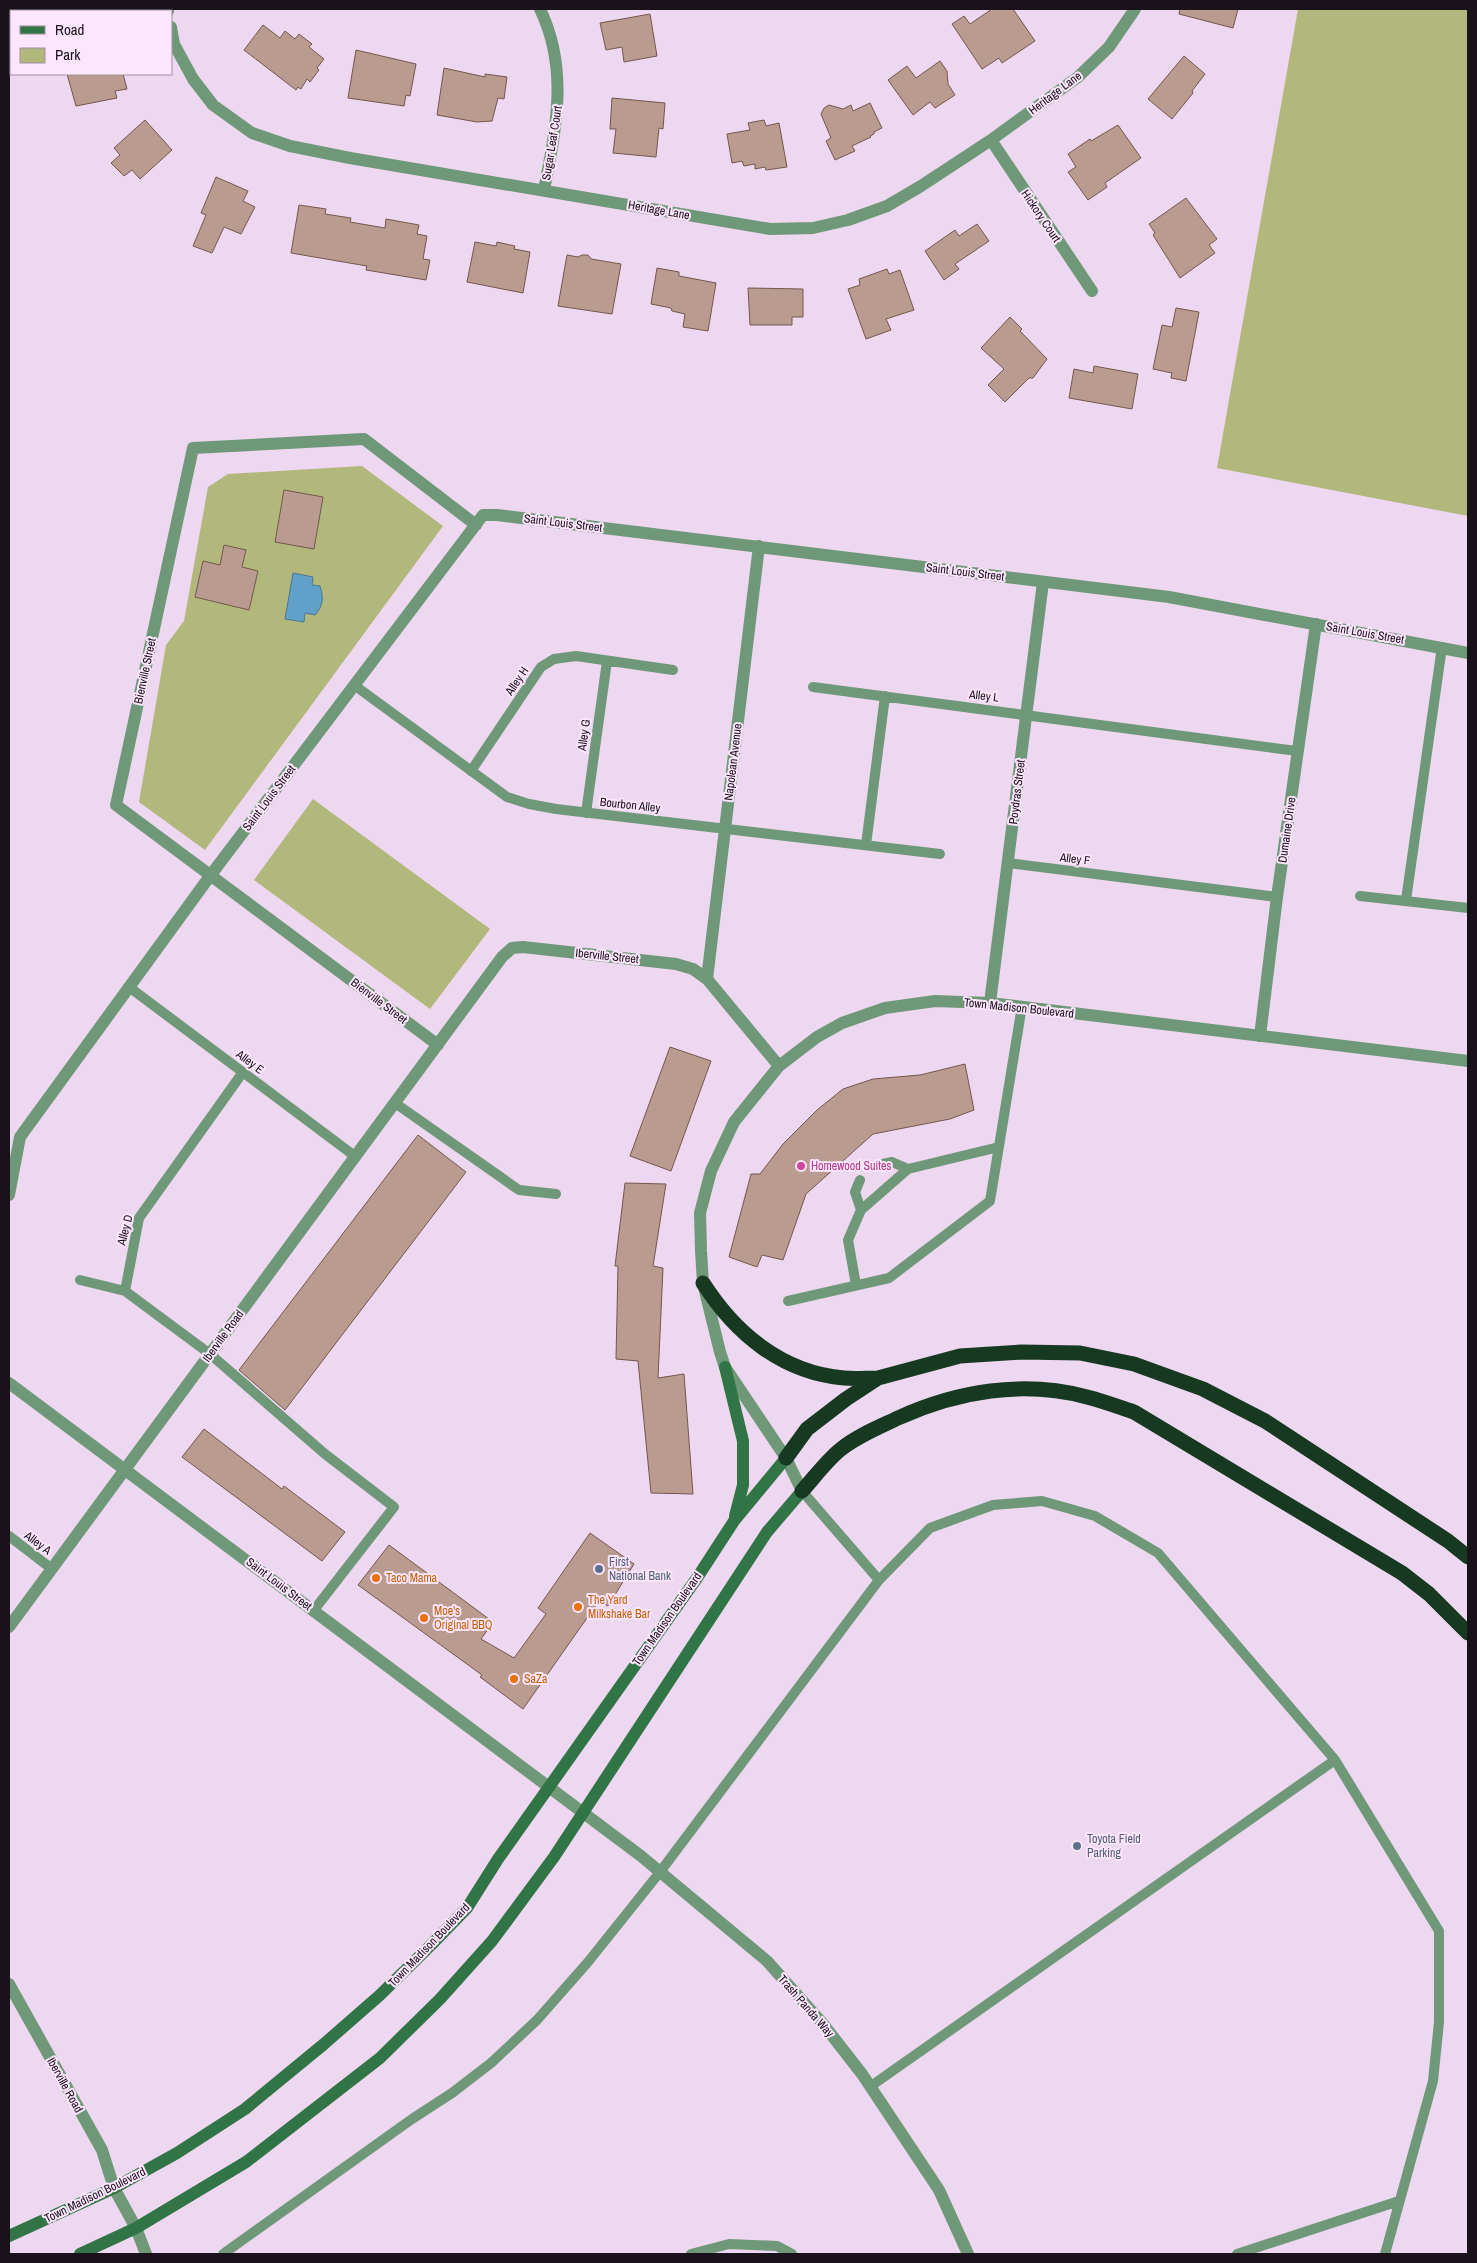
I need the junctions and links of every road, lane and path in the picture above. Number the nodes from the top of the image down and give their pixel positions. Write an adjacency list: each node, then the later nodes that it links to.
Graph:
1 (540, 9): 5 (street, Sugar Leaf Court)
2 (1135, 9): 4 (street, Heritage Lane)
3 (172, 33): 5 (street, Heritage Lane)
4 (991, 140): 5 (street, Heritage Lane); 6 (street, Hickory Court)
5 (544, 190)
6 (1092, 291)
7 (476, 525): 8 (street, Saint Louis Street); 15 (street, Saint Louis Street); 26 (street, Bienville Street)
8 (759, 546): 9 (street, Saint Louis Street); 22 (street, Napolean Avenue)
9 (1043, 582): 10 (street, Saint Louis Street); 18 (street, Poydras Street)
10 (1316, 624): 11 (street, Saint Louis Street); 19 (street, Dumaine Drive)
11 (1442, 647): 12 (street, Saint Louis Street); 29 (lane)
12 (1468, 653)
13 (608, 661): 14 (lane, Alley H); 20 (lane, Alley H); 21 (lane, Alley G)
14 (673, 670)
15 (354, 685): 20 (lane, Bourbon Alley); 26 (street, Saint Louis Street)
16 (812, 687): 17 (lane, Alley L)
17 (885, 696): 18 (lane, Alley L); 23 (lane)
18 (1026, 714): 19 (lane, Alley L); 25 (street, Poydras Street)
19 (1297, 751): 28 (street, Dumaine Drive)
20 (471, 771): 21 (lane, Bourbon Alley)
21 (586, 813): 22 (lane, Bourbon Alley)
22 (725, 828): 23 (lane, Bourbon Alley); 31 (street, Napolean Avenue)
23 (866, 845): 24 (lane, Bourbon Alley)
24 (940, 854)
25 (1008, 863): 28 (lane, Alley F); 33 (street, Poydras Street)
26 (210, 876): 32 (street, Saint Louis Street); 36 (street, Bienville Street)
27 (1360, 896): 29 (lane)
28 (1277, 898): 35 (street, Dumaine Drive)
29 (1406, 900): 30 (lane)
30 (1468, 908)
31 (707, 979): 36 (street, Iberville Street); 38 (street, Iberville Street)
32 (129, 987): 39 (lane, Alley E); 47 (street, Saint Louis Street)
33 (990, 1003): 34 (street, Town Madison Boulevard); 38 (street, Town Madison Boulevard)
34 (1022, 1006): 35 (street, Town Madison Boulevard); 41 (lane)
35 (1260, 1036): 37 (street, Town Madison Boulevard)
36 (438, 1045): 40 (street, Iberville Road)
37 (1468, 1062)
38 (779, 1066): 50 (street, Town Madison Boulevard)
39 (243, 1072): 42 (lane, Alley E); 52 (lane, Alley D)
40 (396, 1103): 42 (street, Iberville Road); 46 (lane)
41 (999, 1147): 44 (lane); 51 (lane)
42 (356, 1157): 54 (street, Iberville Road)
43 (878, 1165): 44 (lane)
44 (908, 1169): 48 (lane)
45 (860, 1180): 48 (lane)
46 (556, 1194)
47 (9, 1195)
48 (861, 1210): 51 (lane)
49 (80, 1280): 52 (lane)
50 (703, 1283): 55 (street, Town Madison Boulevard); 56 (highway)
51 (856, 1285): 53 (lane)
52 (125, 1291): 54 (lane)
53 (788, 1301)
54 (210, 1354): 59 (street, Iberville Road); 66 (lane)
55 (725, 1367): 58 (street, Town Madison Boulevard); 61 (main road)
56 (878, 1378): 58 (highway); 63 (highway)
57 (9, 1383): 59 (street, Saint Louis Street)
58 (786, 1458): 60 (street, Town Madison Boulevard); 61 (main road, Town Madison Boulevard)
59 (125, 1469): 64 (street, Iberville Road); 66 (street, Saint Louis Street)
60 (802, 1491): 65 (lane); 68 (highway); 71 (main road)
61 (734, 1521): 70 (main road, Town Madison Boulevard)
62 (9, 1536): 64 (lane, Alley A)
63 (1468, 1557)
64 (52, 1569): 67 (street, Iberville Road)
65 (879, 1580): 69 (lane); 72 (lane)
66 (314, 1610): 70 (street, Saint Louis Street)
67 (9, 1627)
68 (1468, 1633)
69 (1336, 1760): 74 (lane); 76 (lane)
70 (549, 1786): 71 (street, Saint Louis Street); 75 (main road, Town Madison Boulevard)
71 (582, 1811): 72 (street, Trash Panda Way); 77 (main road)
72 (660, 1872): 74 (street, Trash Panda Way); 81 (lane)
73 (9, 1984): 75 (street, Iberville Road)
74 (871, 2086): 84 (street, Trash Panda Way)
75 (114, 2188): 77 (street, Iberville Road); 78 (main road, Town Madison Boulevard)
76 (1399, 2201): 85 (lane); 86 (lane)
77 (136, 2228): 79 (main road); 80 (street, Iberville Road)
78 (9, 2236)
79 (80, 2254)
80 (146, 2254)
81 (223, 2254)
82 (691, 2254): 83 (lane)
83 (792, 2254)
84 (968, 2254)
85 (1237, 2254)
86 (1385, 2254)

